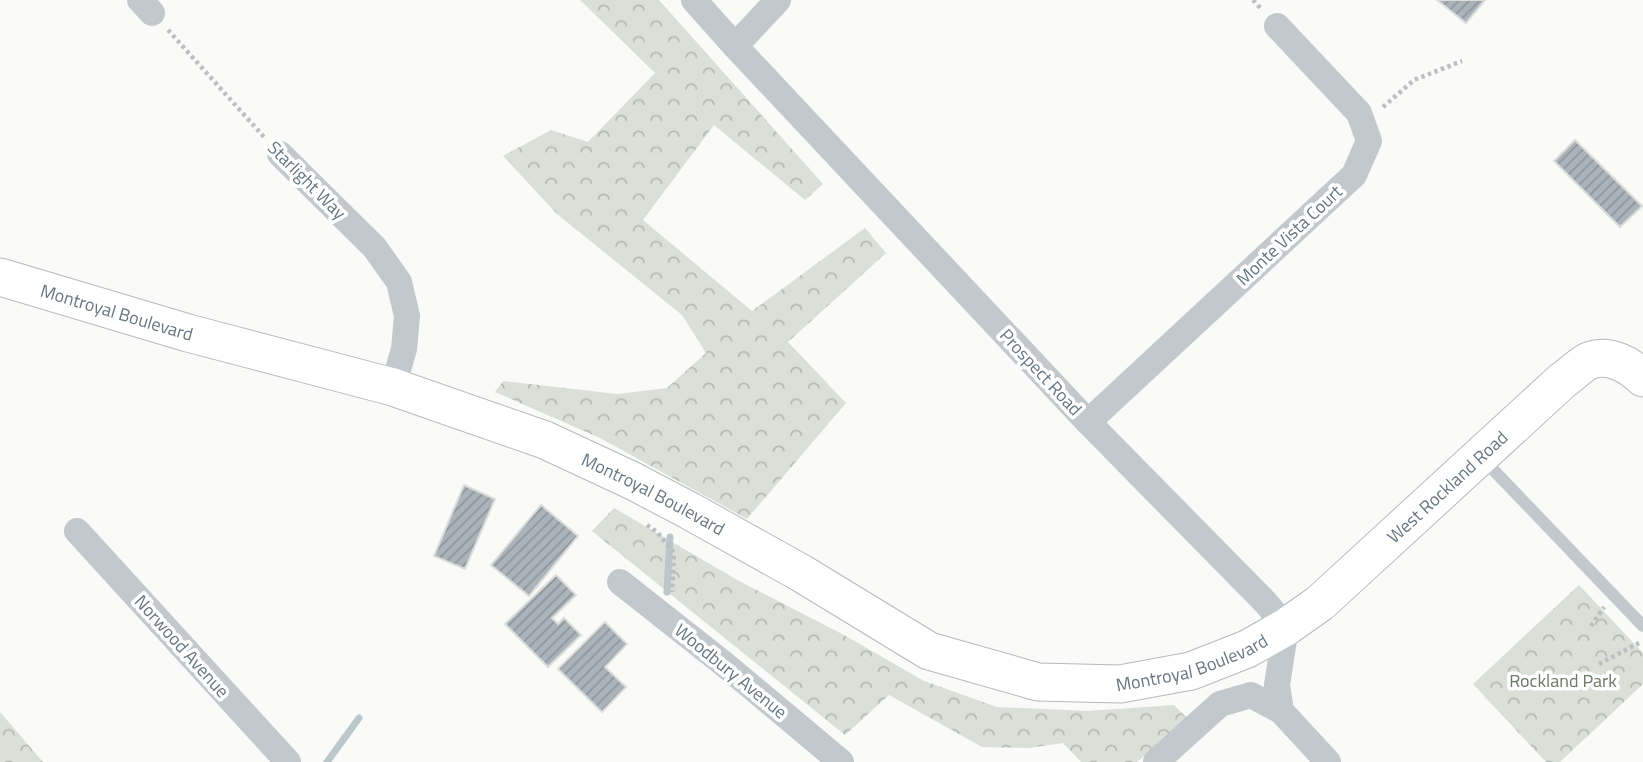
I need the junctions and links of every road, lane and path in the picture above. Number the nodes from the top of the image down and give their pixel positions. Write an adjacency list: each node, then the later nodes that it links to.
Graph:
1 (694, 0): 5 (street, Prospect Road)
2 (778, 0): 5 (street)
3 (146, 7): 8 (path, Starlight Way)
4 (1277, 26): 7 (street)
5 (735, 46): 12 (street, Prospect Road)
6 (1462, 61): 7 (path)
7 (1365, 130): 12 (street, Monte Vista Court)
8 (280, 154): 11 (street, Starlight Way)
9 (0, 277): 11 (street, Montroyal Boulevard)
10 (1628, 369): 13 (street, West Rockland Road)
11 (393, 387): 19 (street, Montroyal Boulevard)
12 (1088, 422): 19 (street, Prospect Road)
13 (1481, 457): 18 (lane); 19 (street, West Rockland Road)
14 (77, 531): 23 (street, Norwood Avenue)
15 (657, 532): 17 (path)
16 (620, 582): 17 (street, Woodbury Avenue)
17 (671, 622): 24 (street, Woodbury Avenue)
18 (1643, 626)
19 (1286, 627): 22 (street)
20 (1643, 641): 21 (path)
21 (1599, 664)
22 (1281, 711): 25 (street); 26 (street)
23 (288, 762)
24 (841, 762)
25 (1156, 762)
26 (1328, 762)

